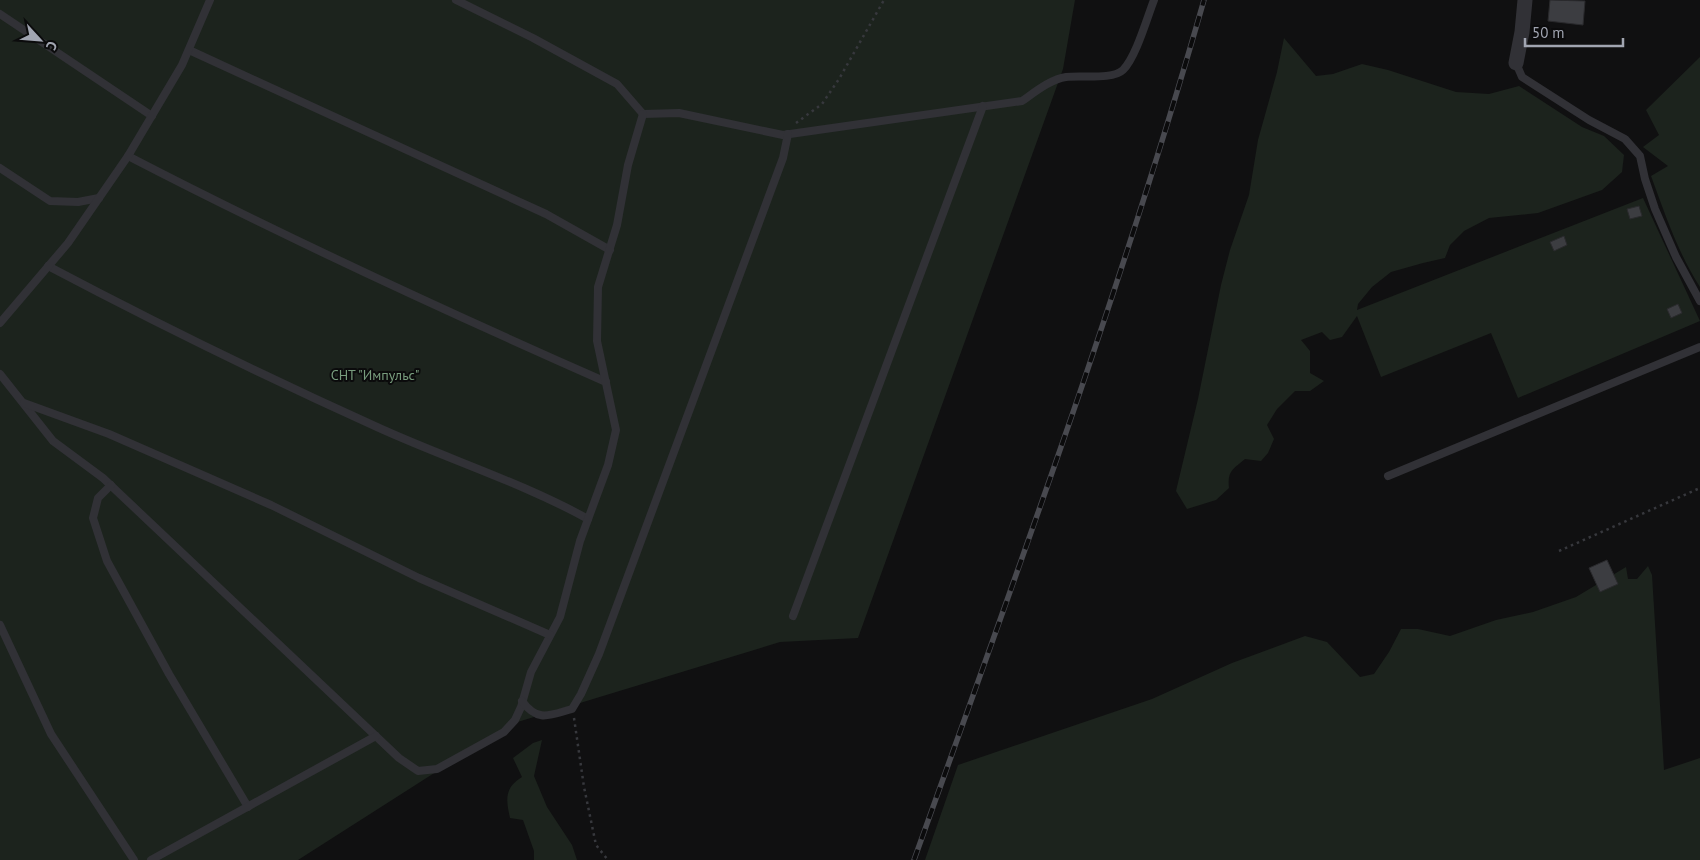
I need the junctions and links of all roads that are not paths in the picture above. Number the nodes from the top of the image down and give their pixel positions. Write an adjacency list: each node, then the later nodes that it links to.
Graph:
1 (210, 0): 6 (lane)
2 (456, 0): 9 (lane)
3 (1154, 0): 8 (lane)
4 (1525, 0): 7 (street)
5 (0, 14): 10 (lane)
6 (189, 50): 10 (lane); 15 (lane)
7 (1516, 64): 17 (lane)
8 (983, 106): 11 (lane); 26 (lane)
9 (643, 114): 11 (lane); 15 (lane)
10 (152, 116): 12 (lane)
11 (788, 134): 29 (lane)
12 (128, 156): 14 (lane); 21 (lane)
13 (0, 168): 14 (lane)
14 (99, 198): 16 (lane)
15 (610, 250): 21 (lane)
16 (48, 266): 18 (lane); 25 (lane)
17 (1700, 302)
18 (0, 323)
19 (1700, 347): 23 (lane)
20 (0, 374): 22 (lane)
21 (606, 382): 25 (lane)
22 (23, 402): 24 (lane); 28 (lane)
23 (1388, 476)
24 (111, 485): 30 (lane); 31 (lane)
25 (588, 519): 28 (lane)
26 (793, 616)
27 (0, 625): 32 (lane)
28 (550, 635): 29 (lane)
29 (522, 701): 30 (lane)
30 (376, 736): 31 (lane)
31 (248, 806): 33 (lane)
32 (134, 860)
33 (151, 860)

